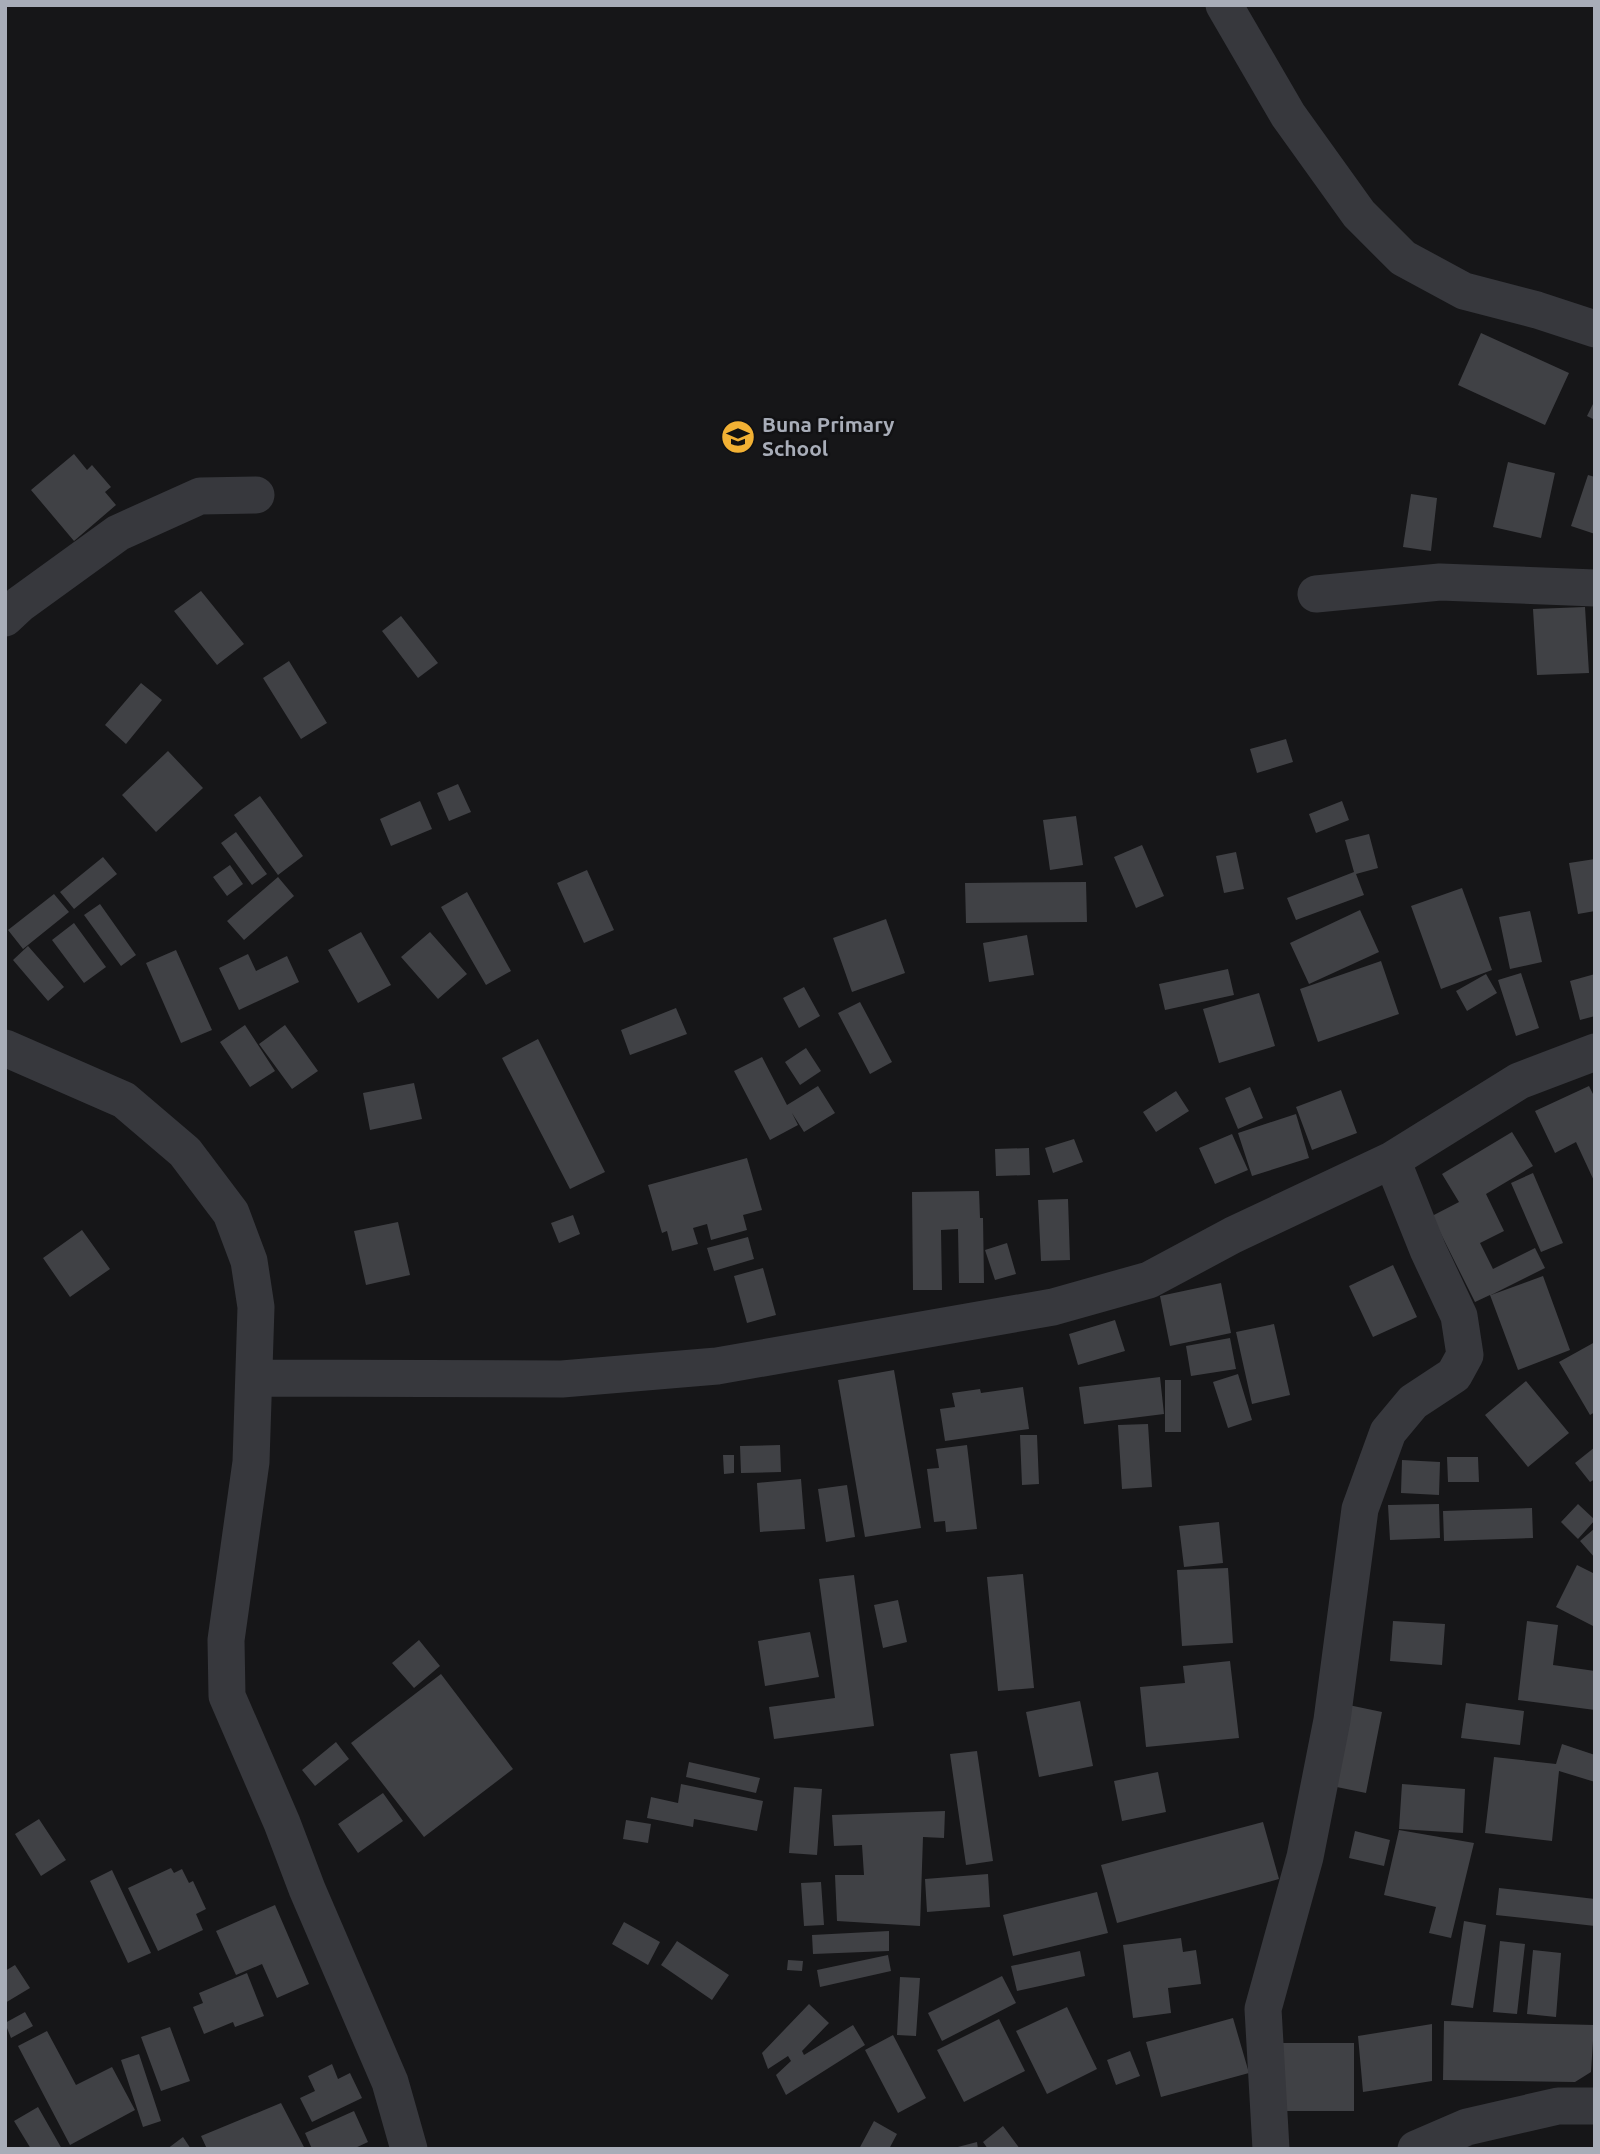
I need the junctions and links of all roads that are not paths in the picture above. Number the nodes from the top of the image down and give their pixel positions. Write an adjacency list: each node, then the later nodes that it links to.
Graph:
1 (1224, 5): 2 (street)
2 (1595, 329)
3 (256, 495): 6 (street)
4 (1595, 588): 5 (street)
5 (1316, 594)
6 (5, 618)
7 (5, 1048): 10 (street)
8 (1595, 1052): 9 (street)
9 (1392, 1160): 10 (street); 13 (street)
10 (254, 1378): 12 (street)
11 (1595, 2106): 14 (street)
12 (409, 2149)
13 (1271, 2149)
14 (1416, 2149)

